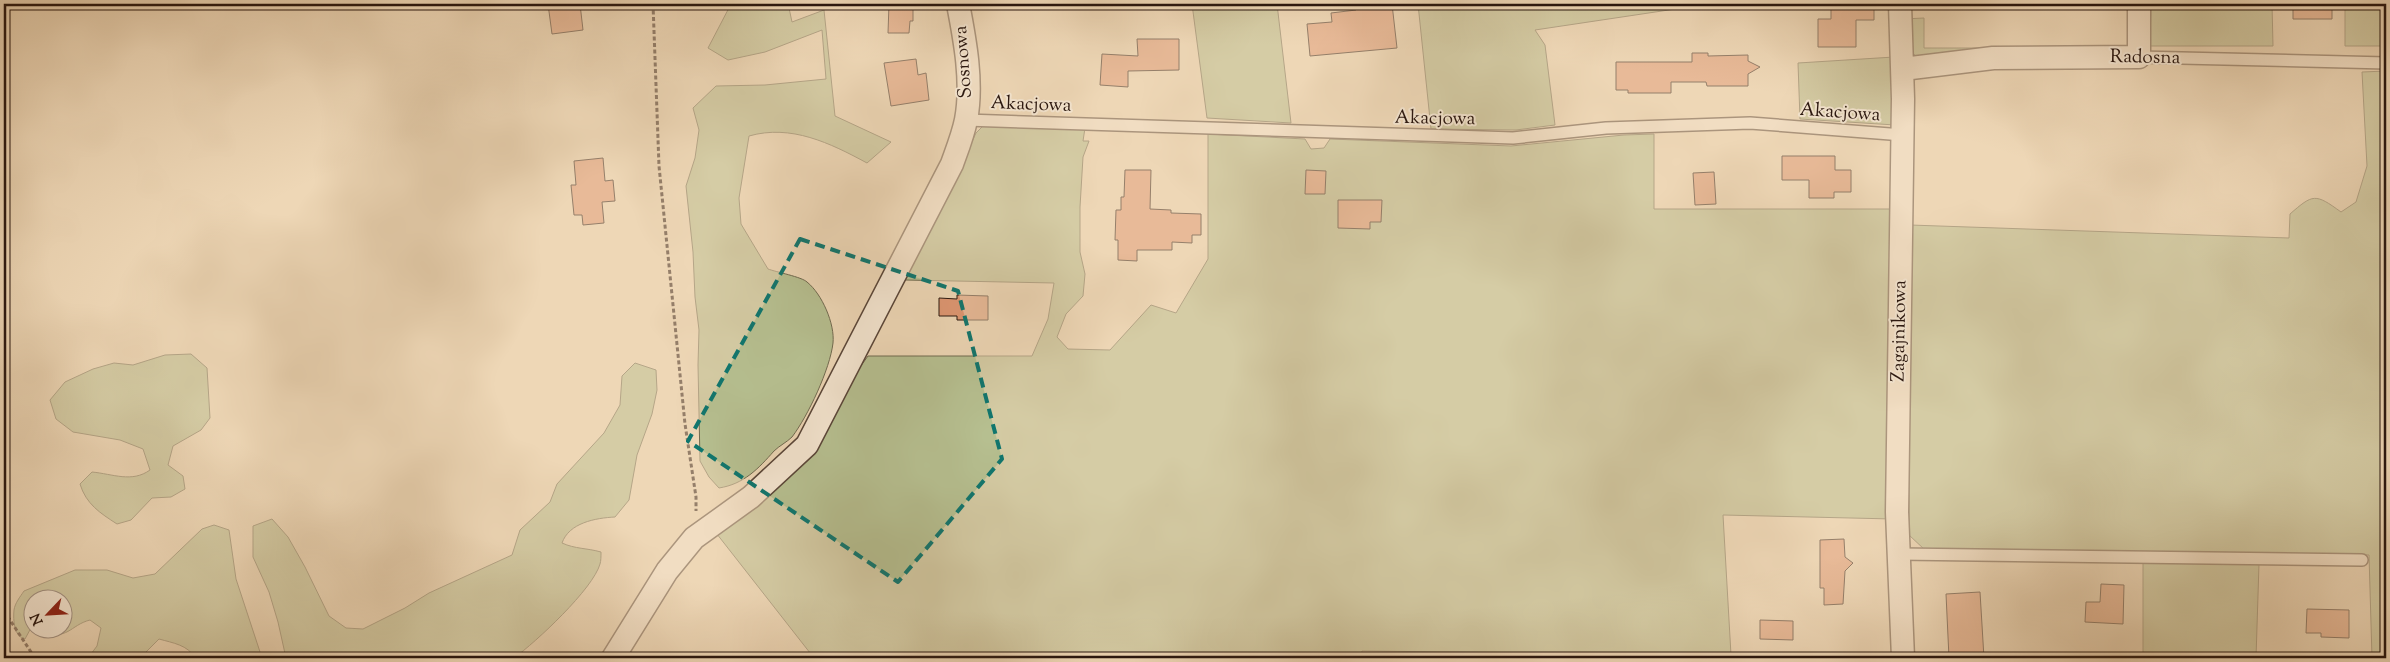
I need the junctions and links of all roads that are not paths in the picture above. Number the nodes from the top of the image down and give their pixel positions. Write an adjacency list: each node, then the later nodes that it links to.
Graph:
1 (958, 4): 7 (street, Sosnowa)
2 (1900, 4): 6 (street, Zagajnikowa)
3 (2139, 4): 4 (street)
4 (2139, 56): 5 (lane, Radosna); 6 (street, Radosna)
5 (2386, 63)
6 (1903, 69): 8 (street, Zagajnikowa)
7 (966, 120): 8 (lane, Akacjowa); 11 (street, Sosnowa)
8 (1903, 135): 9 (street, Zagajnikowa)
9 (1899, 554): 10 (lane); 12 (street, Zagajnikowa)
10 (2362, 560)
11 (613, 658)
12 (1903, 658)

